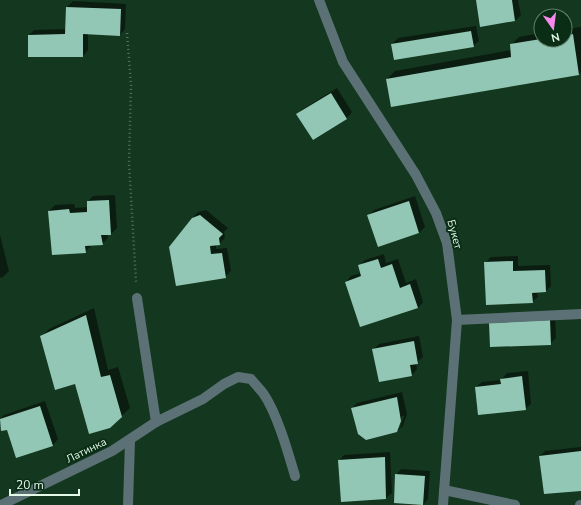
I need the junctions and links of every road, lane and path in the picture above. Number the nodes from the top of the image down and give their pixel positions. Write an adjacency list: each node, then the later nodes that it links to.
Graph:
1 (319, 0): 5 (street, Букет)
2 (127, 32): 3 (path)
3 (137, 298): 6 (street)
4 (581, 314): 5 (street)
5 (457, 320): 9 (street, Букет)
6 (156, 422): 7 (street, Латинка); 8 (street, Латинка)
7 (130, 440): 10 (street, Латинка); 11 (street)
8 (295, 476)
9 (444, 490): 12 (street, Букет); 13 (street)
10 (1, 505)
11 (128, 505)
12 (443, 505)
13 (515, 505)

